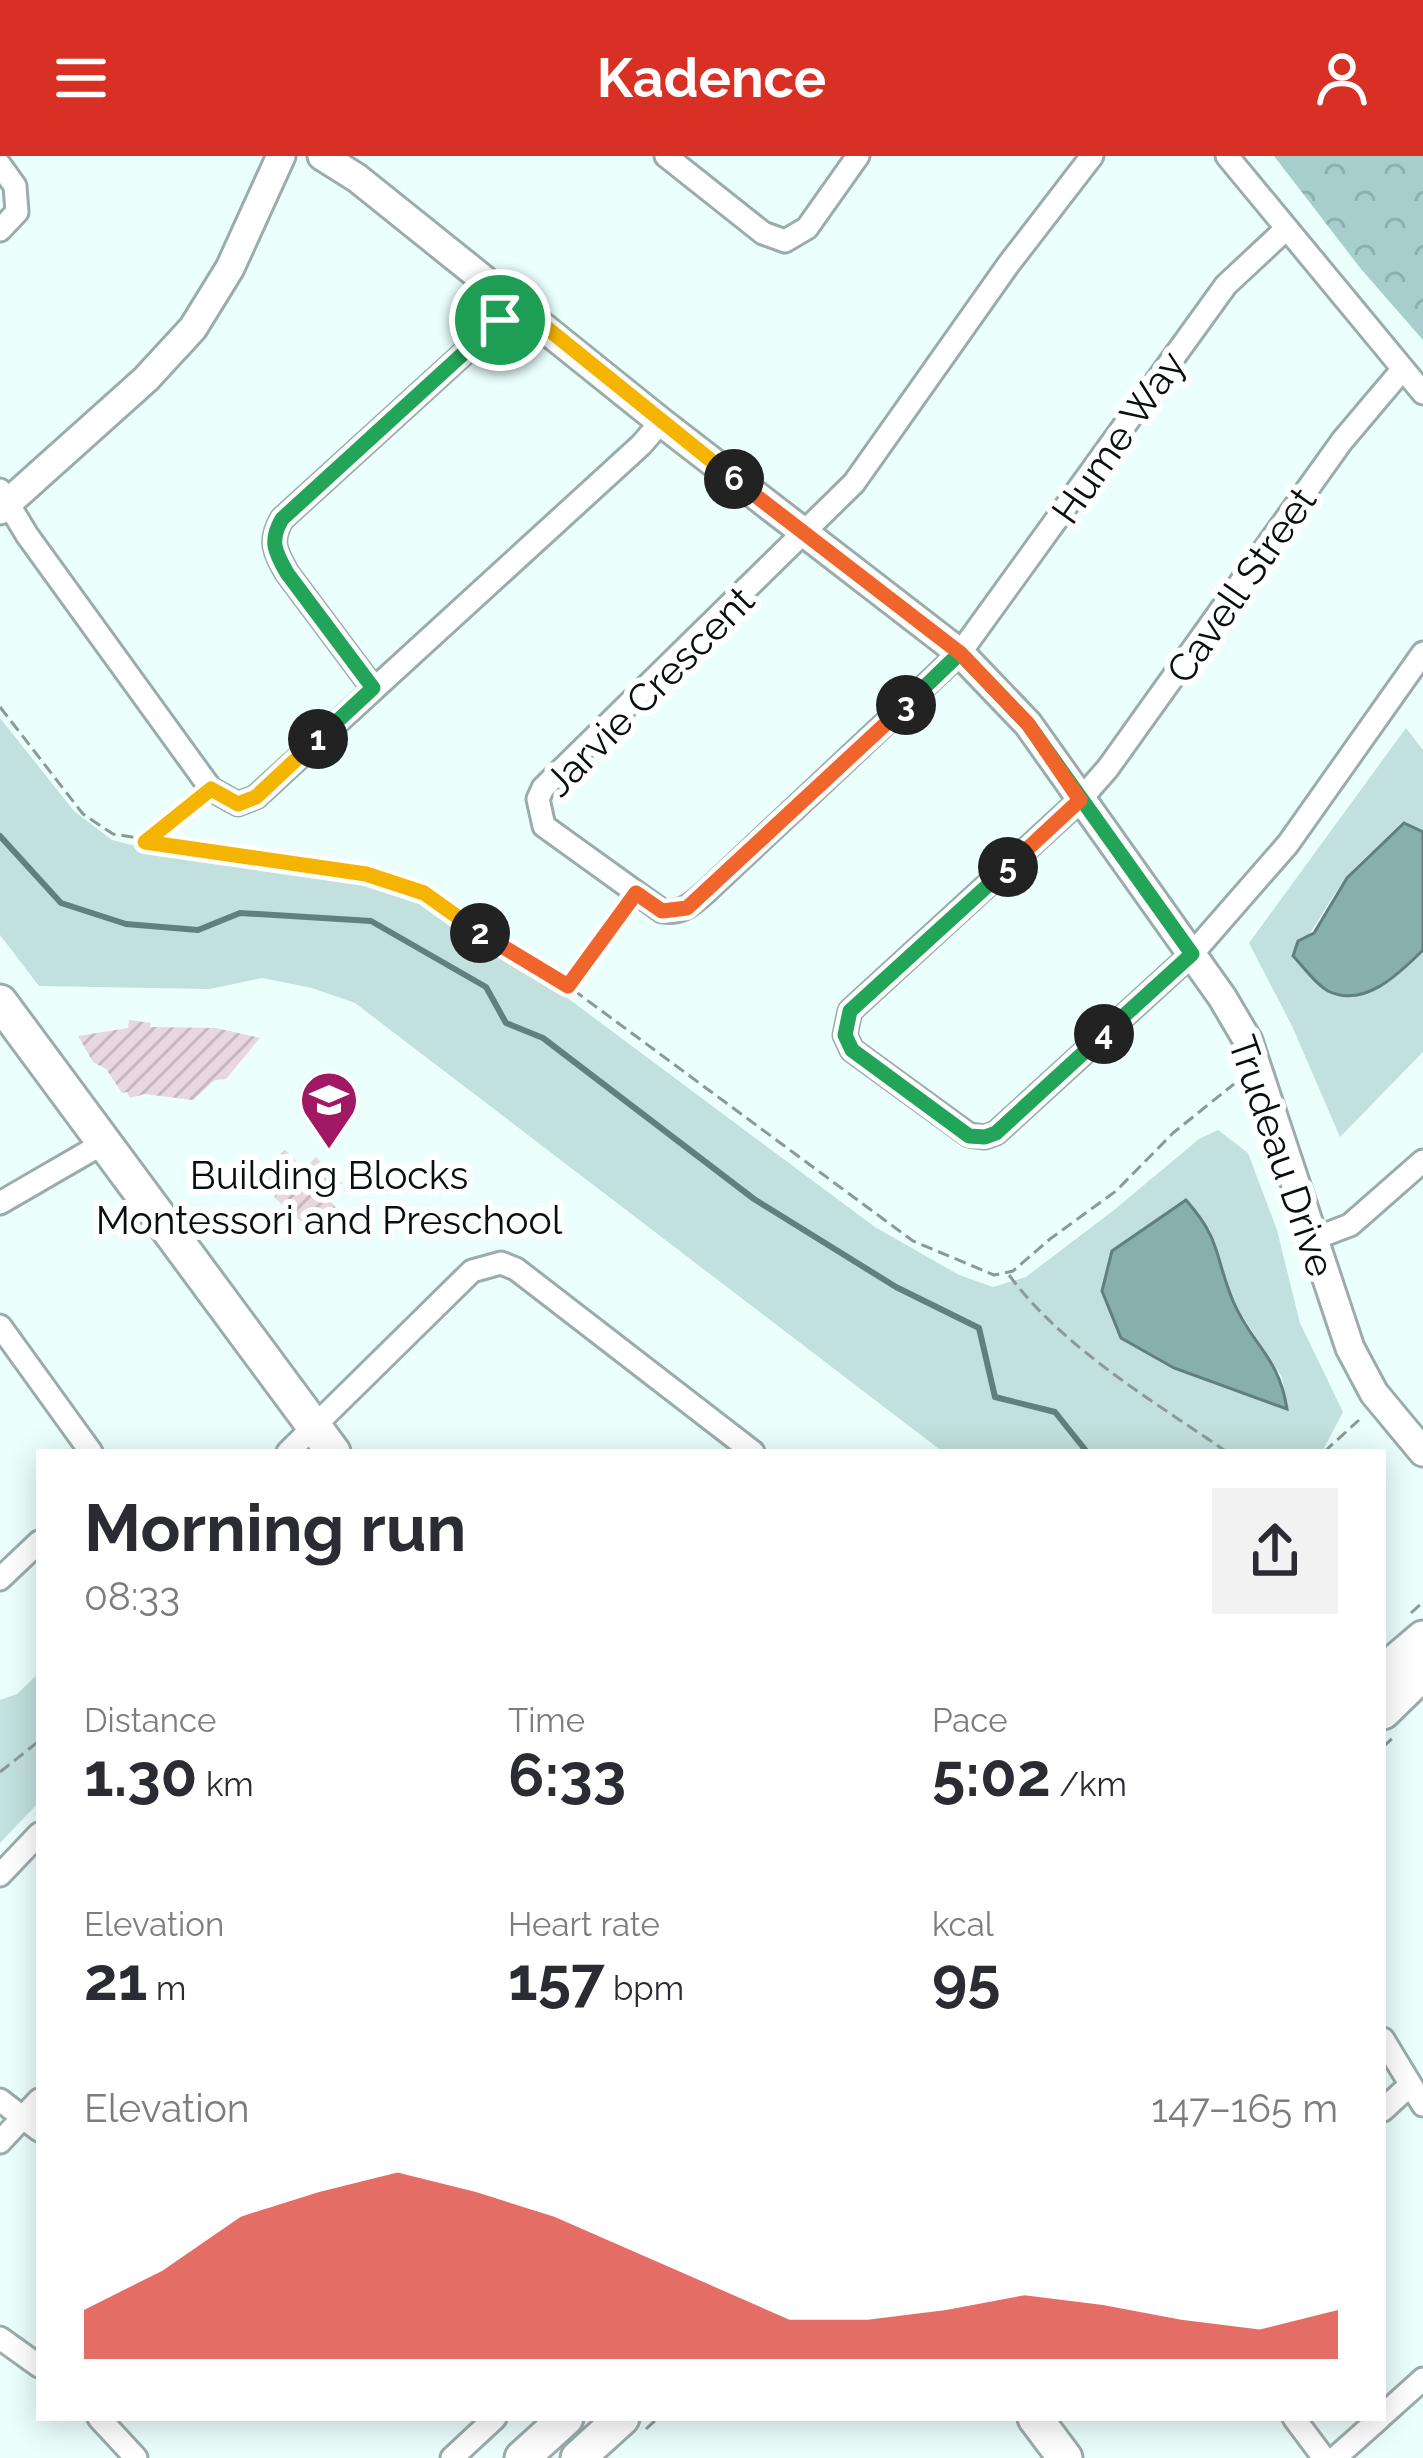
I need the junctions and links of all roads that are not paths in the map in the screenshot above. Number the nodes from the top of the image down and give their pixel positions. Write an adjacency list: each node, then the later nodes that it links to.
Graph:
1 (281, 156): 14 (street)
2 (322, 156): 10 (street, Trudeau Drive)
3 (666, 156): 4 (street)
4 (858, 156)
5 (1092, 156): 15 (street)
6 (1227, 156): 8 (street)
7 (0, 165): 9 (street)
8 (1286, 229): 11 (street); 16 (street, Hume Way)
9 (0, 230)
10 (517, 304): 13 (street, Trudeau Drive); 18 (street)
11 (1402, 370): 12 (street); 19 (street, Cavell Street)
12 (1423, 393)
13 (661, 422): 15 (street, Trudeau Drive); 18 (street)
14 (3, 501): 18 (street)
15 (806, 534): 16 (street, Trudeau Drive); 16 (street, Jarvie Crescent)
16 (960, 653): 19 (street, Trudeau Drive)
17 (1423, 653): 20 (street)
18 (373, 688)
19 (1080, 800): 20 (street, Trudeau Drive); 20 (street, Cavell Street)
20 (1192, 954): 25 (street, Trudeau Drive)
21 (0, 1003): 22 (main road)
22 (101, 1144): 24 (street); 27 (main road)
23 (1423, 1161): 25 (street)
24 (0, 1203)
25 (1316, 1238): 30 (street, Trudeau Drive)
26 (0, 1326): 28 (street)
27 (322, 1438): 29 (street)
28 (90, 1449)
29 (749, 1449)
30 (1423, 1452)
31 (36, 1545): 32 (street)
32 (0, 1579)
33 (1423, 1637): 34 (main road)
34 (1386, 1669)
35 (1423, 1673): 36 (main road)
36 (1386, 1709)
37 (36, 1837): 38 (street)
38 (0, 1875)
39 (1386, 2044): 40 (street)
40 (1417, 2095): 42 (street)
41 (0, 2100): 43 (street)
42 (1386, 2109)
43 (30, 2124): 44 (street)
44 (0, 2142)
45 (0, 2338): 46 (street)
46 (36, 2364)
47 (1423, 2379): 48 (street)
48 (1386, 2412)
49 (102, 2421): 56 (street)
50 (493, 2421): 57 (street)
51 (563, 2421): 58 (main road)
52 (619, 2421): 59 (main road)
53 (1038, 2421): 60 (main road)
54 (1296, 2421): 61 (street)
55 (1376, 2421): 62 (street)
56 (136, 2458)
57 (452, 2458)
58 (522, 2458)
59 (578, 2458)
60 (1065, 2458)
61 (1324, 2458)
62 (1335, 2458)

